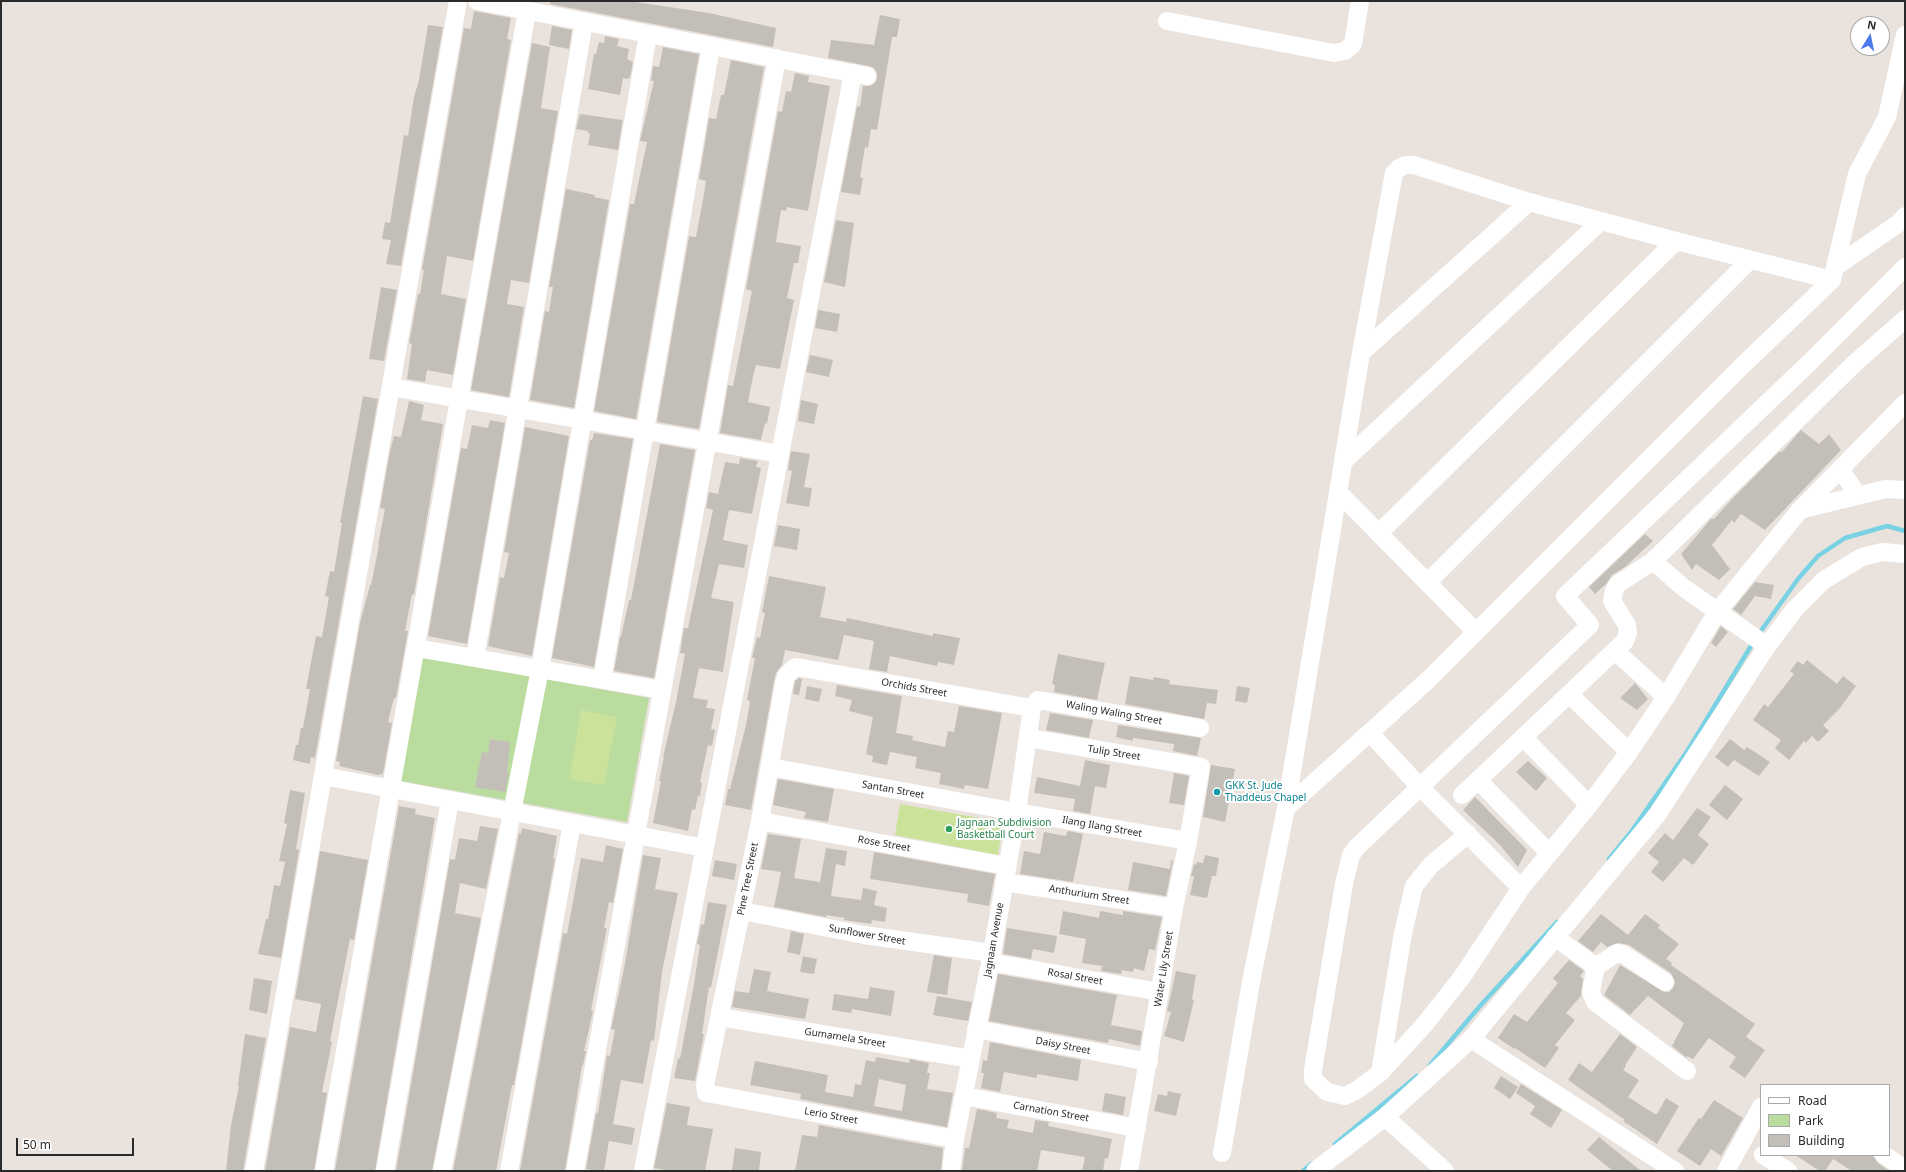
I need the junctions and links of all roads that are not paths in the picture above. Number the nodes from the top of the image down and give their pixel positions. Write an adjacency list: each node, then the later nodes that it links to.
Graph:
1 (458, 1): 20 (street)
2 (477, 1): 4 (street)
3 (1360, 1): 5 (street)
4 (527, 11): 6 (street); 21 (street)
5 (1168, 21)
6 (584, 22): 7 (street); 23 (street)
7 (648, 34): 9 (street); 24 (street)
8 (1905, 35): 17 (street)
9 (711, 46): 10 (street); 25 (street)
10 (777, 58): 26 (street); 27 (street)
11 (1529, 202): 13 (street); 19 (street); 19 (street)
12 (1905, 216): 17 (street)
13 (1601, 221): 14 (street); 28 (street)
14 (1676, 241): 15 (street); 34 (street)
15 (1750, 260): 17 (street); 37 (street)
16 (1905, 267): 60 (street)
17 (1834, 273): 39 (street)
18 (1905, 320): 36 (street)
19 (1361, 353): 28 (street)
20 (391, 387): 21 (street); 58 (street)
21 (459, 398): 23 (street); 41 (street)
22 (1905, 403): 29 (street)
23 (518, 409): 24 (street); 43 (street)
24 (583, 420): 25 (street); 45 (street)
25 (646, 430): 26 (street); 46 (street)
26 (708, 441): 27 (street); 47 (street)
27 (780, 454): 73 (street)
28 (1344, 461): 31 (street)
29 (1840, 469): 32 (street); 33 (street)
30 (1905, 490): 32 (street)
31 (1339, 493): 34 (street); 65 (street)
32 (1858, 495): 33 (street)
33 (1800, 510): 38 (street)
34 (1379, 533): 37 (street)
35 (1905, 554): 40 (street)
36 (1653, 561): 38 (street); 42 (street)
37 (1428, 582): 39 (street)
38 (1717, 612): 40 (street); 49 (street)
39 (1475, 631): 52 (street)
40 (1766, 645): 79 (street)
41 (416, 648): 43 (street); 61 (street)
42 (1614, 651): 48 (street); 49 (street)
43 (475, 658): 45 (street)
44 (796, 668): 50 (street, Orchids Street); 56 (street, Pine Tree Street)
45 (540, 669): 46 (street); 66 (street)
46 (602, 680): 47 (street)
47 (662, 690): 71 (street)
48 (1569, 694): 54 (street); 55 (street)
49 (1666, 697): 55 (street)
50 (1032, 708): 51 (street, Waling Waling Street); 53 (street, Jagnaan Avenue)
51 (1200, 728)
52 (1370, 733): 60 (street); 65 (street)
53 (1028, 738): 57 (street, Tulip Street); 67 (street, Jagnaan Avenue)
54 (1523, 738): 59 (street); 64 (street)
55 (1629, 752): 64 (street)
56 (770, 767): 67 (street, Santan Street); 68 (street, Pine Tree Street)
57 (1201, 767): 72 (street, Water Lily Street)
58 (323, 776): 61 (street); 103 (street)
59 (1478, 780): 62 (street); 74 (street)
60 (1420, 787): 70 (street); 90 (street)
61 (391, 789): 63 (street); 104 (street)
62 (1462, 795)
63 (450, 800): 66 (street); 105 (street)
64 (1589, 805): 74 (street)
65 (1286, 808): 98 (street)
66 (511, 812): 69 (street); 106 (street)
67 (1017, 812): 72 (street, Ilang Ilang Street); 75 (street, Jagnaan Avenue)
68 (760, 821): 75 (street, Rose Street); 78 (street, Pine Tree Street)
69 (572, 823): 71 (street); 107 (street)
70 (1468, 834): 76 (street); 90 (street)
71 (636, 835): 73 (street); 108 (street)
72 (1188, 841): 77 (street, Water Lily Street)
73 (705, 848): 109 (street)
74 (1548, 852): 76 (street)
75 (1006, 874): 77 (street, Anthurium Street); 80 (street, Jagnaan Avenue)
76 (1521, 888): 90 (street)
77 (1174, 908): 83 (street, Water Lily Street)
78 (742, 911): 80 (street, Sunflower Street); 84 (street, Pine Tree Street)
79 (1555, 937): 81 (street); 86 (street)
80 (991, 958): 83 (street, Rosal Street); 85 (street, Jagnaan Avenue)
81 (1596, 965): 82 (street); 89 (street)
82 (1665, 982)
83 (1160, 992): 88 (street, Water Lily Street)
84 (720, 1017): 87 (street, Gumamela Street); 91 (street, Pine Tree Street)
85 (976, 1029): 87 (street, Jagnaan Avenue); 88 (street, Daisy Street)
86 (1471, 1039): 94 (street); 114 (street)
87 (971, 1059): 92 (street, Jagnaan Avenue)
88 (1149, 1062): 95 (street, Water Lily Street)
89 (1687, 1071)
90 (1380, 1073)
91 (706, 1093): 96 (street, Lerio Street)
92 (964, 1096): 95 (street, Carnation Street); 96 (street, Jagnaan Avenue)
93 (1760, 1109): 97 (street)
94 (1385, 1117): 112 (street); 113 (street)
95 (1137, 1128): 111 (street, Water Lily Street)
96 (955, 1139): 110 (street, Jagnaan Avenue)
97 (1742, 1141): 99 (street); 115 (street)
98 (1222, 1153)
99 (1760, 1153)
100 (1765, 1156): 116 (street)
101 (1886, 1156): 102 (street)
102 (1905, 1169)
103 (254, 1171)
104 (324, 1171)
105 (386, 1171)
106 (442, 1171)
107 (510, 1171)
108 (575, 1171)
109 (643, 1171)
110 (950, 1171)
111 (1129, 1171)
112 (1315, 1171)
113 (1446, 1171)
114 (1676, 1171)
115 (1726, 1171)
116 (1788, 1171)

